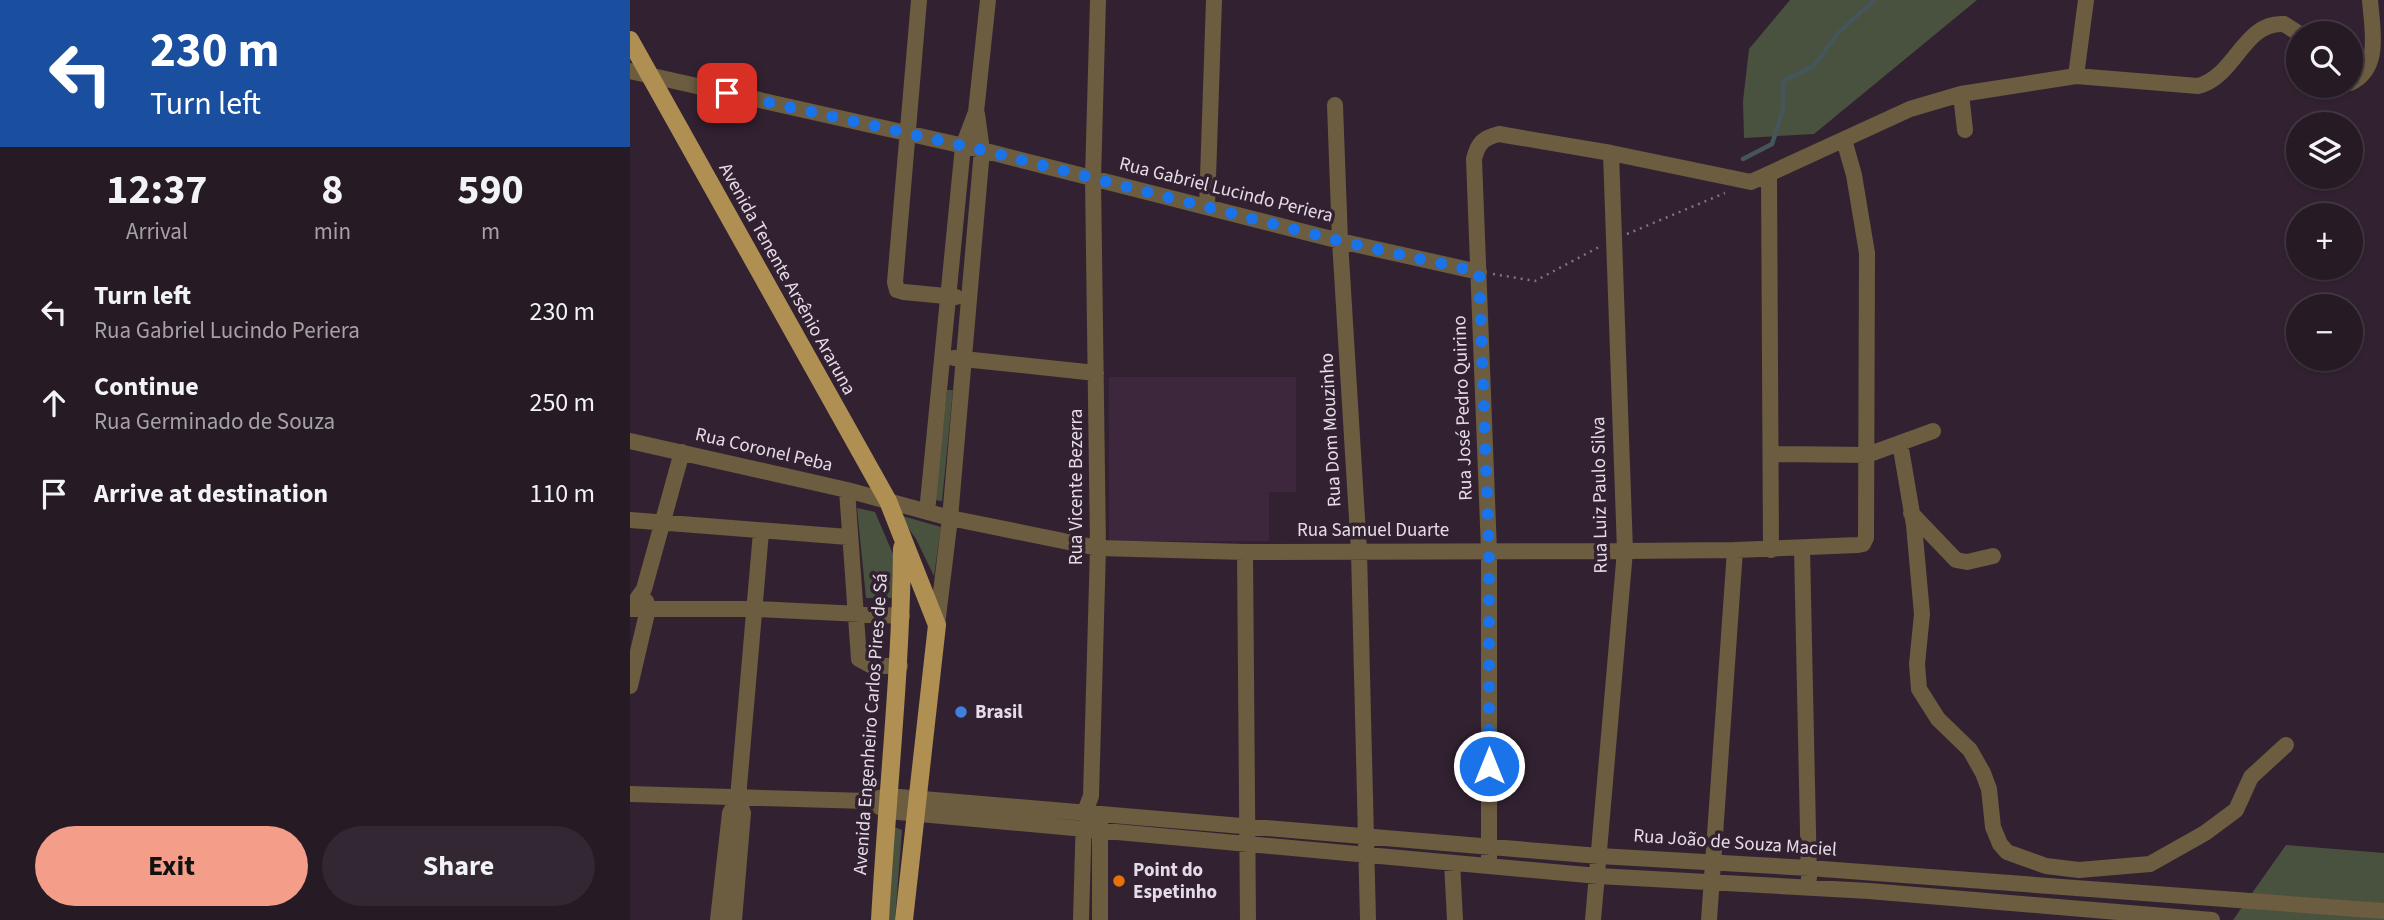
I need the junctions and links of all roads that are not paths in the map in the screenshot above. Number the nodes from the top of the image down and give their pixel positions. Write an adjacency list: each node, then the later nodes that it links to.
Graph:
1 (919, 0): 17 (street)
2 (988, 0): 15 (street)
3 (1098, 0): 23 (street, Rua Vicente Bezerra)
4 (1214, 0): 24 (street)
5 (2086, 0): 12 (street)
6 (2370, 0): 11 (street)
7 (2286, 25): 12 (street)
8 (630, 40): 10 (main road, Avenida Tenente Arsênio Araruna)
9 (630, 71): 10 (street, Rua Gabriel Lucindo Periera)
10 (649, 75): 17 (street, Rua Gabriel Lucindo Periera); 39 (main road, Avenida Tenente Arsênio Araruna)
11 (2363, 75)
12 (2076, 76): 13 (street)
13 (1961, 94): 16 (street); 18 (street)
14 (1335, 105): 25 (street, Rua Dom Mouzinho)
15 (976, 112): 19 (street); 20 (street)
16 (1965, 130)
17 (908, 134): 19 (street, Rua Gabriel Lucindo Periera); 27 (street)
18 (1844, 140): 22 (street); 37 (street)
19 (963, 146): 20 (street, Rua Gabriel Lucindo Periera); 27 (street)
20 (982, 150): 23 (street, Rua Gabriel Lucindo Periera); 28 (street)
21 (1611, 153): 22 (street); 26 (street, Rua José Pedro Quirino); 54 (street, Rua Luiz Paulo Silva)
22 (1769, 174): 36 (street)
23 (1093, 178): 24 (street, Rua Gabriel Lucindo Periera); 31 (street, Rua Vicente Bezerra)
24 (1207, 207): 25 (street, Rua Gabriel Lucindo Periera)
25 (1340, 241): 26 (street, Rua Gabriel Lucindo Periera); 52 (street, Rua Dom Mouzinho)
26 (1479, 272): 53 (street, Rua José Pedro Quirino)
27 (947, 296): 28 (street); 29 (street)
28 (969, 298): 30 (street)
29 (942, 357): 30 (street); 40 (street)
30 (965, 359): 31 (street); 42 (street)
31 (1096, 373): 48 (street, Rua Vicente Bezerra)
32 (1933, 431): 34 (street)
33 (630, 441): 35 (street, Rua Coronel Peba)
34 (1900, 443): 37 (street); 41 (street)
35 (682, 453): 38 (street, Rua Coronel Peba); 44 (street)
36 (1772, 454): 37 (street); 51 (street)
37 (1867, 455): 49 (street, Rua Samuel Duarte)
38 (847, 490): 39 (street, Rua Coronel Peba); 46 (street)
39 (888, 501): 40 (street, Rua Samuel Duarte); 47 (main road, Avenida Tenente Arsênio Araruna)
40 (927, 512): 42 (street, Rua Samuel Duarte)
41 (1912, 513): 56 (street); 66 (street)
42 (950, 518): 48 (street, Rua Samuel Duarte); 63 (street)
43 (630, 520): 44 (street)
44 (662, 524): 45 (street); 57 (street)
45 (761, 532): 46 (street); 60 (street)
46 (848, 537): 61 (street)
47 (902, 541): 62 (main road, Avenida Engenheiro Carlos Pires de Sá); 63 (main road, Avenida Engenheiro Carlos Pires de Sá)
48 (1098, 548): 55 (street, Rua Samuel Duarte); 71 (street, Rua Vicente Bezerra)
49 (1802, 548): 51 (street, Rua Samuel Duarte); 81 (street)
50 (1735, 550): 51 (street, Rua Samuel Duarte); 54 (street, Rua Samuel Duarte); 79 (street)
51 (1771, 550)
52 (1359, 551): 53 (street, Rua Samuel Duarte); 55 (street, Rua Samuel Duarte); 73 (street, Rua Dom Mouzinho)
53 (1489, 551): 54 (street, Rua Samuel Duarte); 75 (street, Rua José Pedro Quirino)
54 (1625, 551): 77 (street, Rua Luiz Paulo Silva)
55 (1245, 552): 72 (street)
56 (1993, 556)
57 (644, 589): 58 (street); 59 (street)
58 (630, 609): 59 (street)
59 (648, 609): 60 (street); 65 (street)
60 (755, 609): 61 (street); 68 (street)
61 (855, 615): 62 (street); 64 (street)
62 (902, 617): 64 (main road, Avenida Engenheiro Carlos Pires de Sá)
63 (937, 625): 70 (main road, Avenida Engenheiro Carlos Pires de Sá)
64 (900, 666): 69 (main road, Avenida Engenheiro Carlos Pires de Sá)
65 (630, 686)
66 (2286, 745)
67 (630, 794): 68 (street)
68 (738, 797): 69 (street); 86 (street); 87 (street)
69 (887, 803): 70 (street); 88 (main road, Avenida Engenheiro Carlos Pires de Sá)
70 (916, 806): 71 (street); 89 (main road, Avenida Engenheiro Carlos Pires de Sá)
71 (1092, 823): 72 (street, Rua João de Souza Maciel); 74 (street, Rua João de Souza Maciel); 90 (street, Rua Vicente Bezerra); 91 (street, Rua Vicente Bezerra)
72 (1248, 827): 73 (street, Rua João de Souza Maciel); 74 (street)
73 (1366, 836): 75 (street, Rua João de Souza Maciel); 76 (street, Rua Dom Mouzinho)
74 (1247, 846): 76 (street, Rua João de Souza Maciel); 92 (street)
75 (1489, 846): 77 (street, Rua João de Souza Maciel); 80 (street, Rua José Pedro Quirino)
76 (1366, 855): 78 (street, Rua João de Souza Maciel); 93 (street, Rua Dom Mouzinho)
77 (1599, 856): 79 (street, Rua João de Souza Maciel); 82 (street, Rua Luiz Paulo Silva)
78 (1452, 863): 80 (street, Rua João de Souza Maciel); 94 (street)
79 (1713, 863): 81 (street, Rua João de Souza Maciel); 83 (street)
80 (1489, 866): 82 (street, Rua João de Souza Maciel)
81 (1808, 868): 84 (street); 85 (street, Rua João de Souza Maciel)
82 (1598, 876): 83 (street, Rua João de Souza Maciel); 95 (street, Rua Luiz Paulo Silva)
83 (1712, 882): 84 (street, Rua João de Souza Maciel); 96 (street)
84 (1809, 888): 97 (street, Rua João de Souza Maciel)
85 (2384, 911)
86 (718, 920)
87 (734, 920)
88 (880, 920)
89 (904, 920)
90 (1081, 920)
91 (1100, 920)
92 (1248, 920)
93 (1368, 920)
94 (1455, 920)
95 (1593, 920)
96 (1709, 920)
97 (2212, 920)

